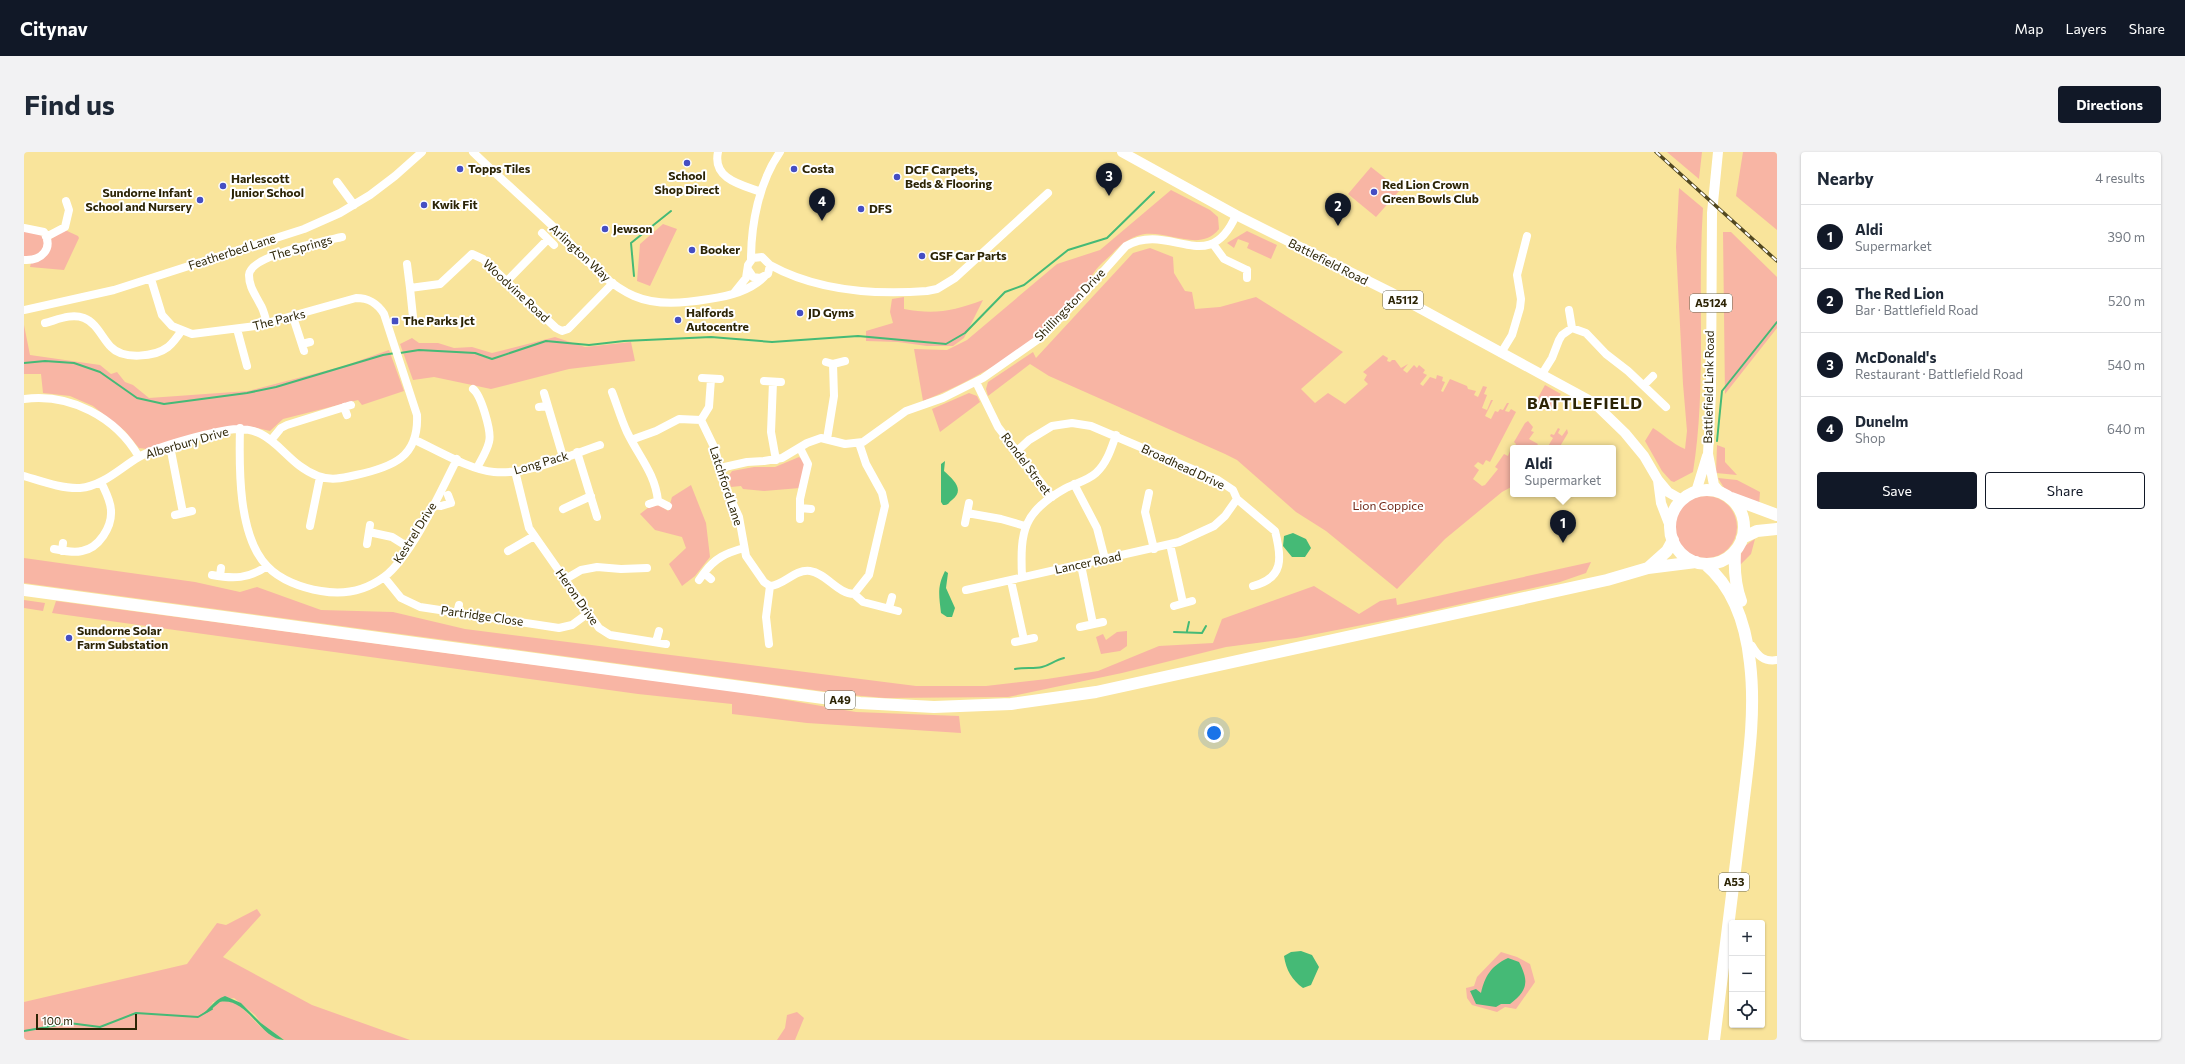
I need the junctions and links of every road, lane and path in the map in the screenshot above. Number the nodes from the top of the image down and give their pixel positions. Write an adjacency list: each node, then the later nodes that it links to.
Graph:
1 (422, 152): 11 (street, Featherbed Lane)
2 (473, 152): 31 (street, Arlington Way)
3 (718, 152): 8 (street)
4 (780, 152): 8 (street)
5 (1122, 152): 12 (main road, Battlefield Road / A5112)
6 (1718, 152): 73 (main road, Battlefield Link Road / A5124)
7 (337, 182): 11 (street)
8 (761, 192): 14 (street)
9 (1048, 194): 27 (street)
10 (66, 201): 17 (street)
11 (354, 205): 29 (street, Featherbed Lane)
12 (1236, 215): 19 (street); 44 (main road, Battlefield Road / A5112)
13 (24, 228): 17 (street)
14 (754, 233): 20 (street); 22 (street)
15 (336, 236): 39 (street, The Springs)
16 (1527, 236): 44 (street)
17 (46, 237): 21 (street)
18 (548, 239): 30 (street)
19 (1213, 244): 26 (street); 52 (street, Shillingston Drive)
20 (762, 257): 22 (street); 24 (street)
21 (24, 260)
22 (751, 260): 25 (street)
23 (407, 264): 32 (street)
24 (770, 265): 27 (street); 28 (street)
25 (749, 271): 28 (street); 33 (street)
26 (1249, 271)
27 (788, 275): 28 (street)
28 (766, 276): 33 (street, Arlington Way)
29 (151, 279): 34 (street, Featherbed Lane); 42 (street, The Parks)
30 (508, 281): 31 (street, Woodvine Road); 32 (street, Woodvine Road)
31 (613, 283): 33 (street, Arlington Way)
32 (410, 288): 37 (street)
33 (734, 293)
34 (24, 310)
35 (1569, 310): 40 (street)
36 (293, 317): 39 (street, The Parks); 43 (street); 45 (street, The Parks)
37 (413, 317)
38 (50, 319): 42 (street)
39 (267, 324): 41 (street, The Parks)
40 (1572, 328): 48 (street); 53 (street)
41 (237, 329): 42 (street, The Parks); 47 (street)
42 (182, 330)
43 (310, 342)
44 (1501, 353): 48 (main road, Battlefield Road / A5112)
45 (398, 360): 65 (street, Alberbury Drive)
46 (845, 361): 63 (street)
47 (247, 366)
48 (1542, 374): 83 (main road, Battlefield Road / A5112)
49 (1653, 376): 53 (street)
50 (702, 378): 60 (street)
51 (764, 381): 77 (street)
52 (976, 382): 67 (street, Shillingston Drive); 71 (street, Rondel Street)
53 (1644, 385): 58 (street)
54 (478, 391): 78 (street)
55 (544, 392): 75 (street)
56 (612, 392): 66 (street)
57 (24, 399): 74 (street)
58 (1666, 407)
59 (347, 416): 64 (street)
60 (701, 420): 66 (street); 79 (street, Latchford Lane)
61 (240, 428): 64 (street, Alberbury Drive); 69 (street, Alberbury Drive); 125 (street)
62 (1116, 435): 71 (street, Broadhead Drive); 85 (street); 91 (street, Broadhead Drive)
63 (826, 438): 67 (street); 70 (street)
64 (272, 439): 82 (street, Alberbury Drive)
65 (415, 440): 76 (street, Long Pack); 82 (street, Alberbury Drive)
66 (631, 440): 93 (street)
67 (859, 443): 138 (street)
68 (600, 444): 72 (street, Long Pack)
69 (170, 446): 74 (street, Alberbury Drive); 102 (street)
70 (800, 448): 77 (street); 99 (street)
71 (1017, 451): 90 (street, Rondel Street)
72 (578, 452): 75 (street, Long Pack); 89 (street)
73 (1708, 454): 86 (main road, Battlefield Link Road / A5124); 88 (main road, Battlefield Link Road / A5124)
74 (139, 457): 84 (street, Alberbury Drive)
75 (563, 457): 80 (street, Long Pack)
76 (457, 459): 78 (street, Long Pack); 97 (street, Kestrel Drive)
77 (776, 460): 79 (street)
78 (477, 468): 80 (street, Long Pack)
79 (720, 468): 118 (street, Latchford Lane)
80 (515, 471): 112 (street, Heron Drive)
81 (24, 476): 84 (street, Alberbury Drive)
82 (320, 477): 108 (street)
83 (1658, 480): 92 (main road, Battlefield Road / A5112); 111 (main road, Battlefield Road / A5112)
84 (101, 482): 117 (street)
85 (1074, 484): 90 (street); 122 (street)
86 (1696, 492): 88 (highway); 92 (highway)
87 (1148, 493): 119 (street)
88 (1725, 495): 104 (highway); 113 (highway)
89 (591, 496): 100 (street); 105 (street)
90 (1052, 497): 109 (street, Rondel Street)
91 (1237, 499): 115 (street, Lancer Road); 135 (street, Broadhead Drive)
92 (1682, 500): 111 (highway)
93 (658, 501): 96 (street); 98 (street)
94 (451, 503): 97 (street)
95 (968, 503): 103 (street)
96 (650, 504)
97 (433, 505): 116 (street, Kestrel Drive)
98 (668, 506)
99 (800, 508): 101 (street); 106 (street)
100 (563, 509)
101 (811, 509)
102 (192, 511)
103 (967, 513): 107 (street); 109 (street)
104 (1777, 515)
105 (597, 517)
106 (800, 519)
107 (965, 523)
108 (310, 526)
109 (1025, 526): 130 (street, Rondel Street)
110 (1777, 529): 113 (highway)
111 (1672, 535): 123 (highway); 128 (highway, A49)
112 (534, 536): 120 (street); 132 (street, Heron Drive)
113 (1742, 538): 121 (highway)
114 (367, 544): 116 (street)
115 (1170, 544): 119 (street, Lancer Road); 140 (street)
116 (408, 547): 129 (street, Kestrel Drive)
117 (60, 548)
118 (744, 548): 131 (street); 134 (street, Latchford Lane)
119 (1154, 549): 122 (street, Lancer Road)
120 (508, 551)
121 (1735, 551): 123 (highway); 154 (highway, A53)
122 (1105, 559): 124 (street, Lancer Road)
123 (1700, 563): 128 (highway, A49); 156 (highway, A53)
124 (1081, 565): 130 (street, Lancer Road); 145 (street)
125 (267, 566): 126 (street); 129 (street, Kestrel Drive)
126 (221, 568)
127 (647, 568): 132 (street)
128 (1648, 568): 136 (highway, A49)
129 (384, 577): 143 (street, Partridge Close)
130 (1022, 577): 133 (street)
131 (711, 579)
132 (564, 580): 143 (street, Heron Drive)
133 (1012, 581): 137 (street); 149 (street)
134 (770, 586): 138 (street); 153 (street)
135 (1253, 586)
136 (24, 590)
137 (966, 590)
138 (854, 594): 141 (street)
139 (892, 597): 141 (street)
140 (1174, 606)
141 (889, 608): 142 (street)
142 (898, 611)
143 (587, 614): 150 (street, Heron Drive)
144 (1103, 622): 145 (street)
145 (1093, 624): 146 (street)
146 (1080, 627)
147 (658, 631): 150 (street)
148 (1034, 638): 149 (street)
149 (1024, 640): 151 (street)
150 (656, 642): 152 (street, Heron Drive)
151 (1015, 642)
152 (666, 644)
153 (768, 644)
154 (1752, 646): 155 (street); 156 (highway, A53)
155 (1777, 660)
156 (1751, 723): 157 (highway, A53)
157 (1714, 1040)

